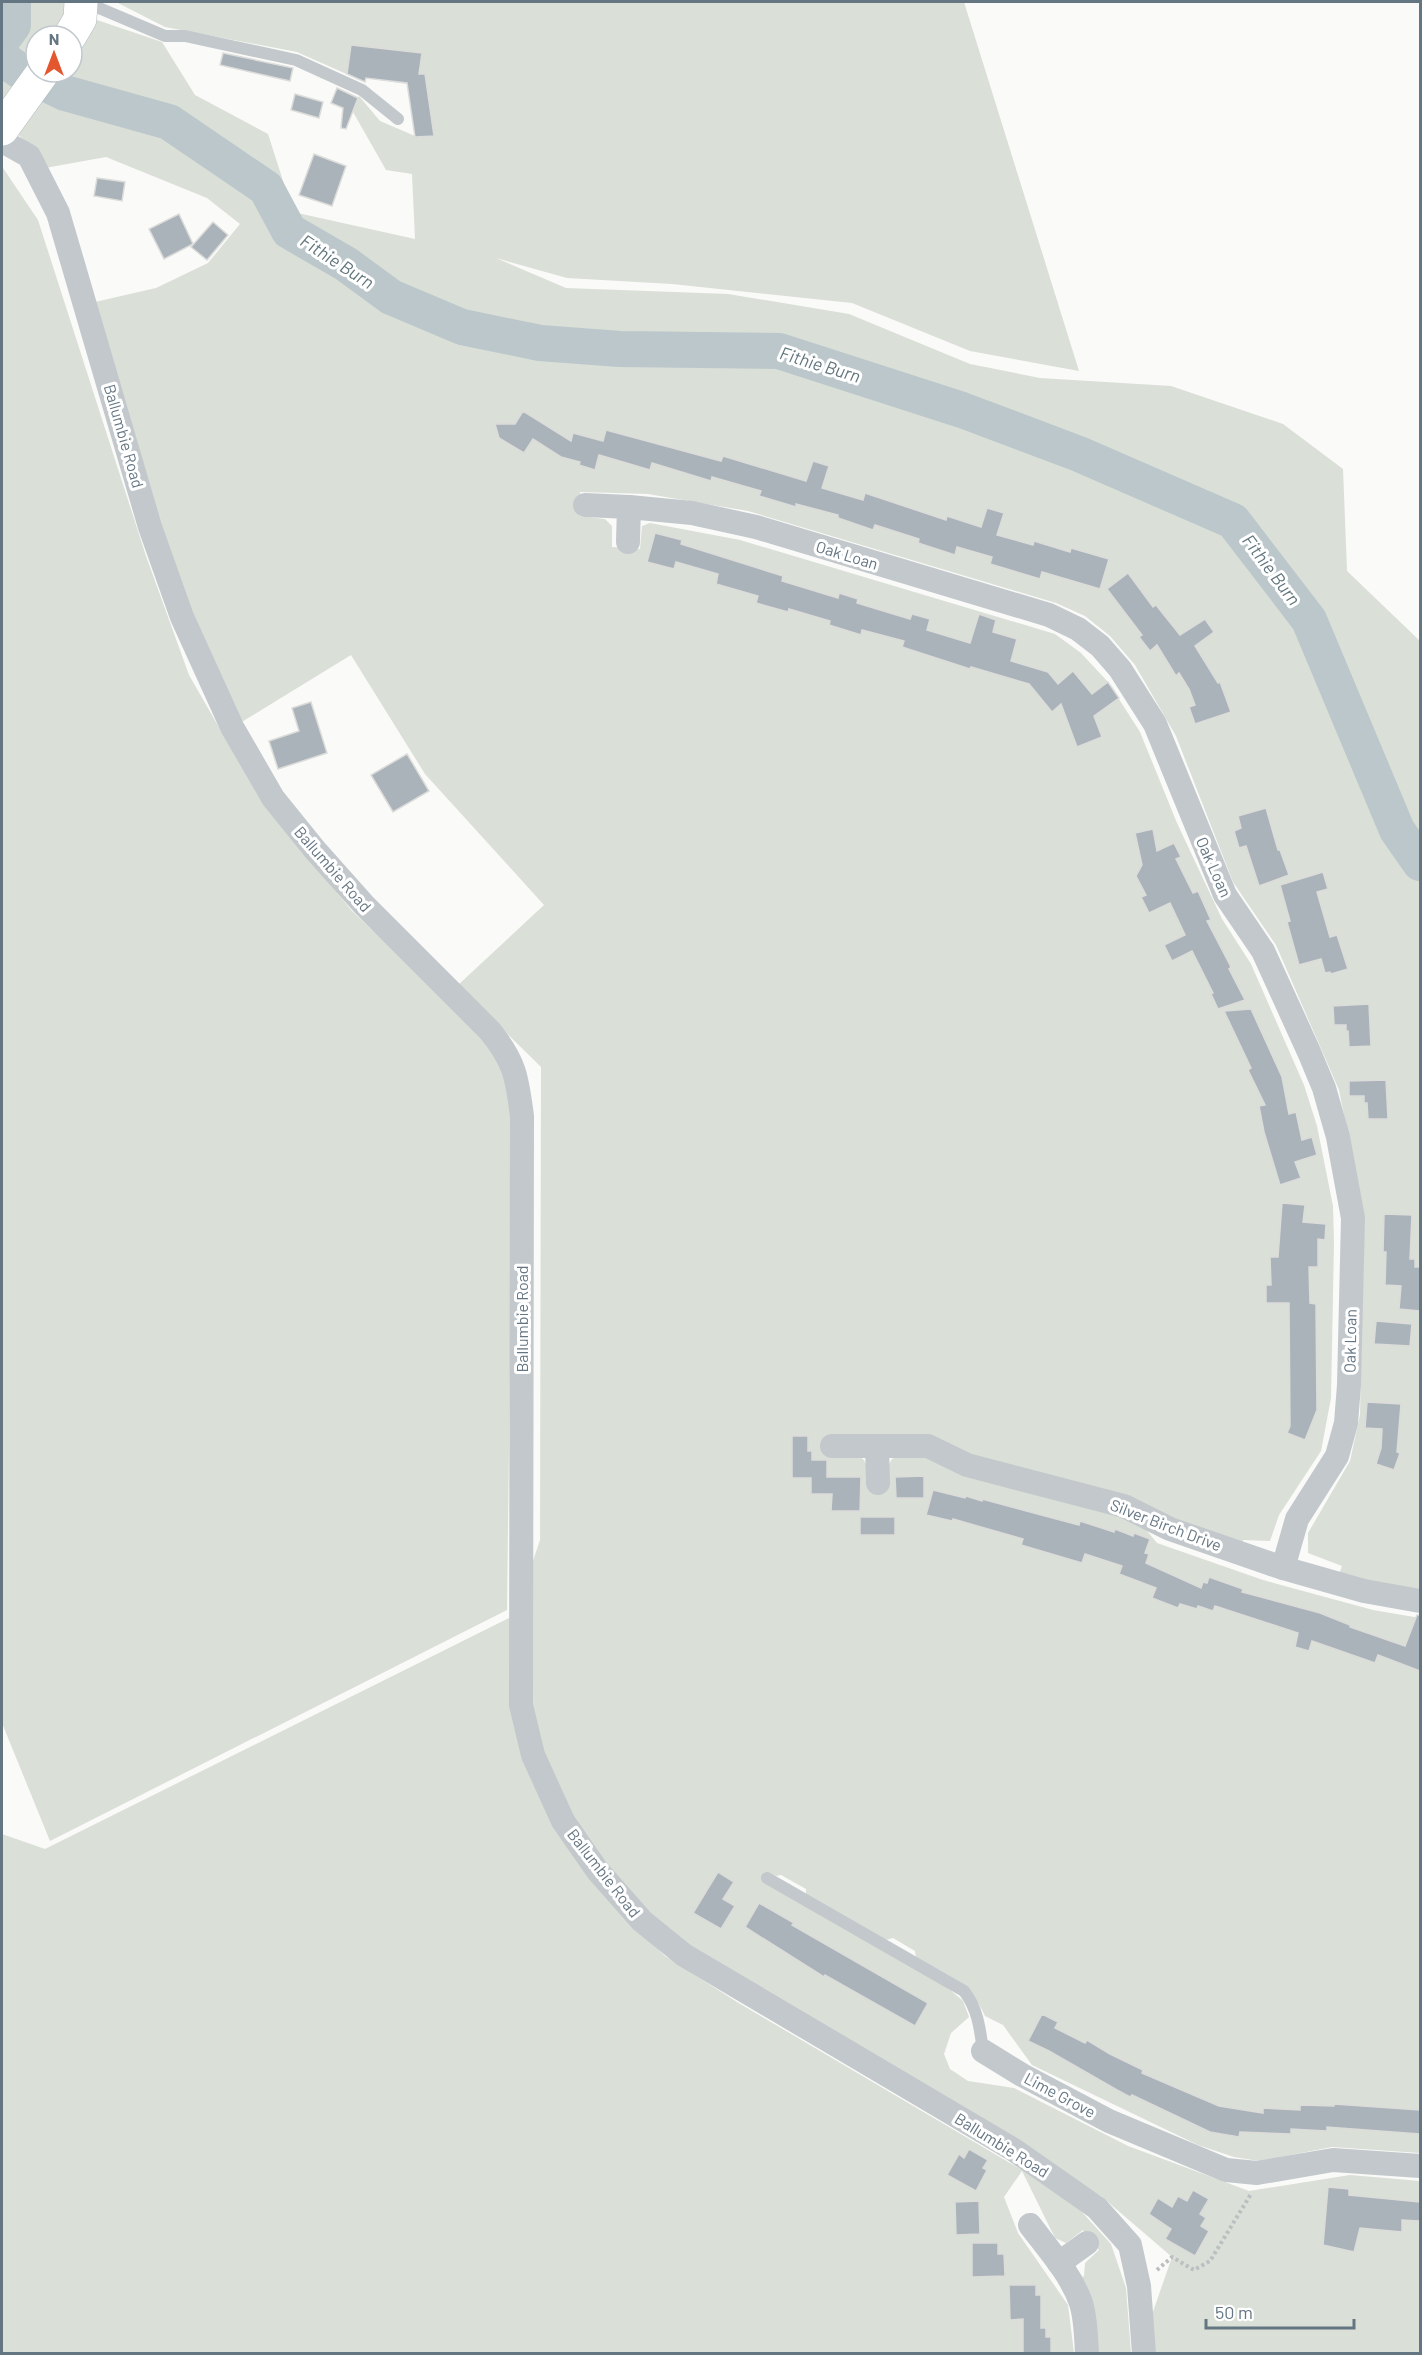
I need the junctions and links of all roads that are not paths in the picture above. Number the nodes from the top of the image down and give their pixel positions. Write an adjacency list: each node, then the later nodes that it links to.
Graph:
1 (82, 3): 2 (street); 5 (lane)
2 (77, 24)
3 (34, 84): 4 (street)
4 (10, 117)
5 (398, 119)
6 (2, 141): 22 (street, Ballumbie Road)
7 (585, 505): 8 (street, Oak Loan)
8 (629, 507): 9 (street); 13 (street, Oak Loan)
9 (628, 542)
10 (832, 1446): 11 (street, Silver Birch Drive)
11 (877, 1446): 12 (street); 13 (street, Silver Birch Drive)
12 (878, 1483)
13 (1283, 1568): 14 (street, Silver Birch Drive)
14 (1420, 1601)
15 (767, 1878): 16 (lane, Lime Grove)
16 (983, 2051): 17 (street, Lime Grove)
17 (1420, 2166)
18 (1030, 2225): 20 (street)
19 (1087, 2243): 20 (street)
20 (1059, 2263): 21 (street)
21 (1087, 2354)
22 (1144, 2354)

